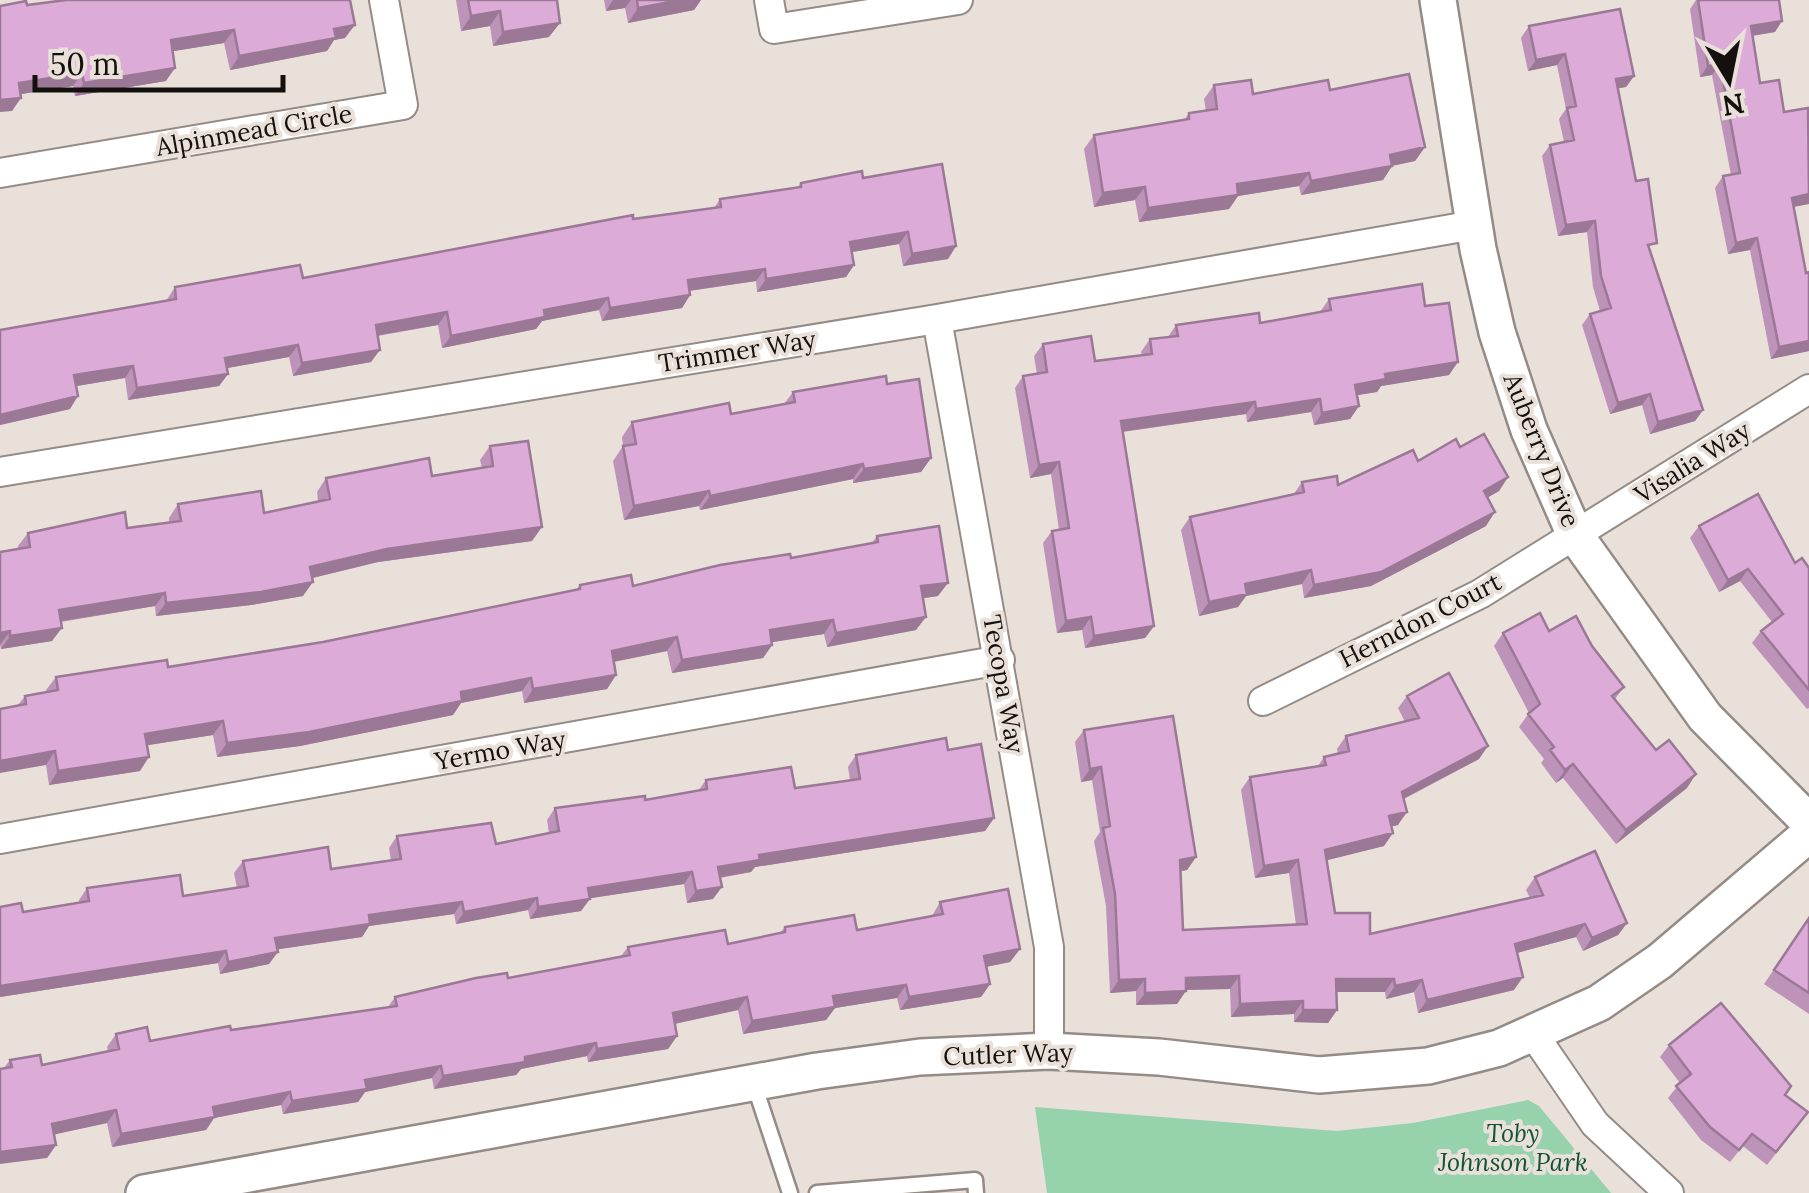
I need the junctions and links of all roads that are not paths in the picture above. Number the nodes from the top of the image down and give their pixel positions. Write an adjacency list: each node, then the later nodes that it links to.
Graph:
1 (384, 0): 5 (street, Alpinmead Circle)
2 (769, 0): 3 (street)
3 (958, 0)
4 (1438, 0): 6 (street, Auberry Drive)
5 (0, 173)
6 (1474, 225): 7 (street, Trimmer Way); 10 (street, Auberry Drive)
7 (937, 319): 9 (street, Trimmer Way); 11 (street, Tecopa Way)
8 (1809, 388): 10 (street, Visalia Way)
9 (0, 472)
10 (1575, 536): 12 (street, Herndon Court); 13 (street, Auberry Drive)
11 (1000, 660): 15 (street, Yermo Way); 17 (street, Tecopa Way)
12 (1263, 701)
13 (1809, 822)
14 (1809, 834): 16 (street, Cutler Way)
15 (0, 840)
16 (1534, 1035): 17 (street, Cutler Way); 23 (street)
17 (1049, 1051): 18 (street, Cutler Way)
18 (754, 1083): 19 (street, Cutler Way); 20 (lane)
19 (144, 1193)
20 (790, 1193)
21 (817, 1193): 22 (lane)
22 (976, 1193)
23 (1668, 1193)

